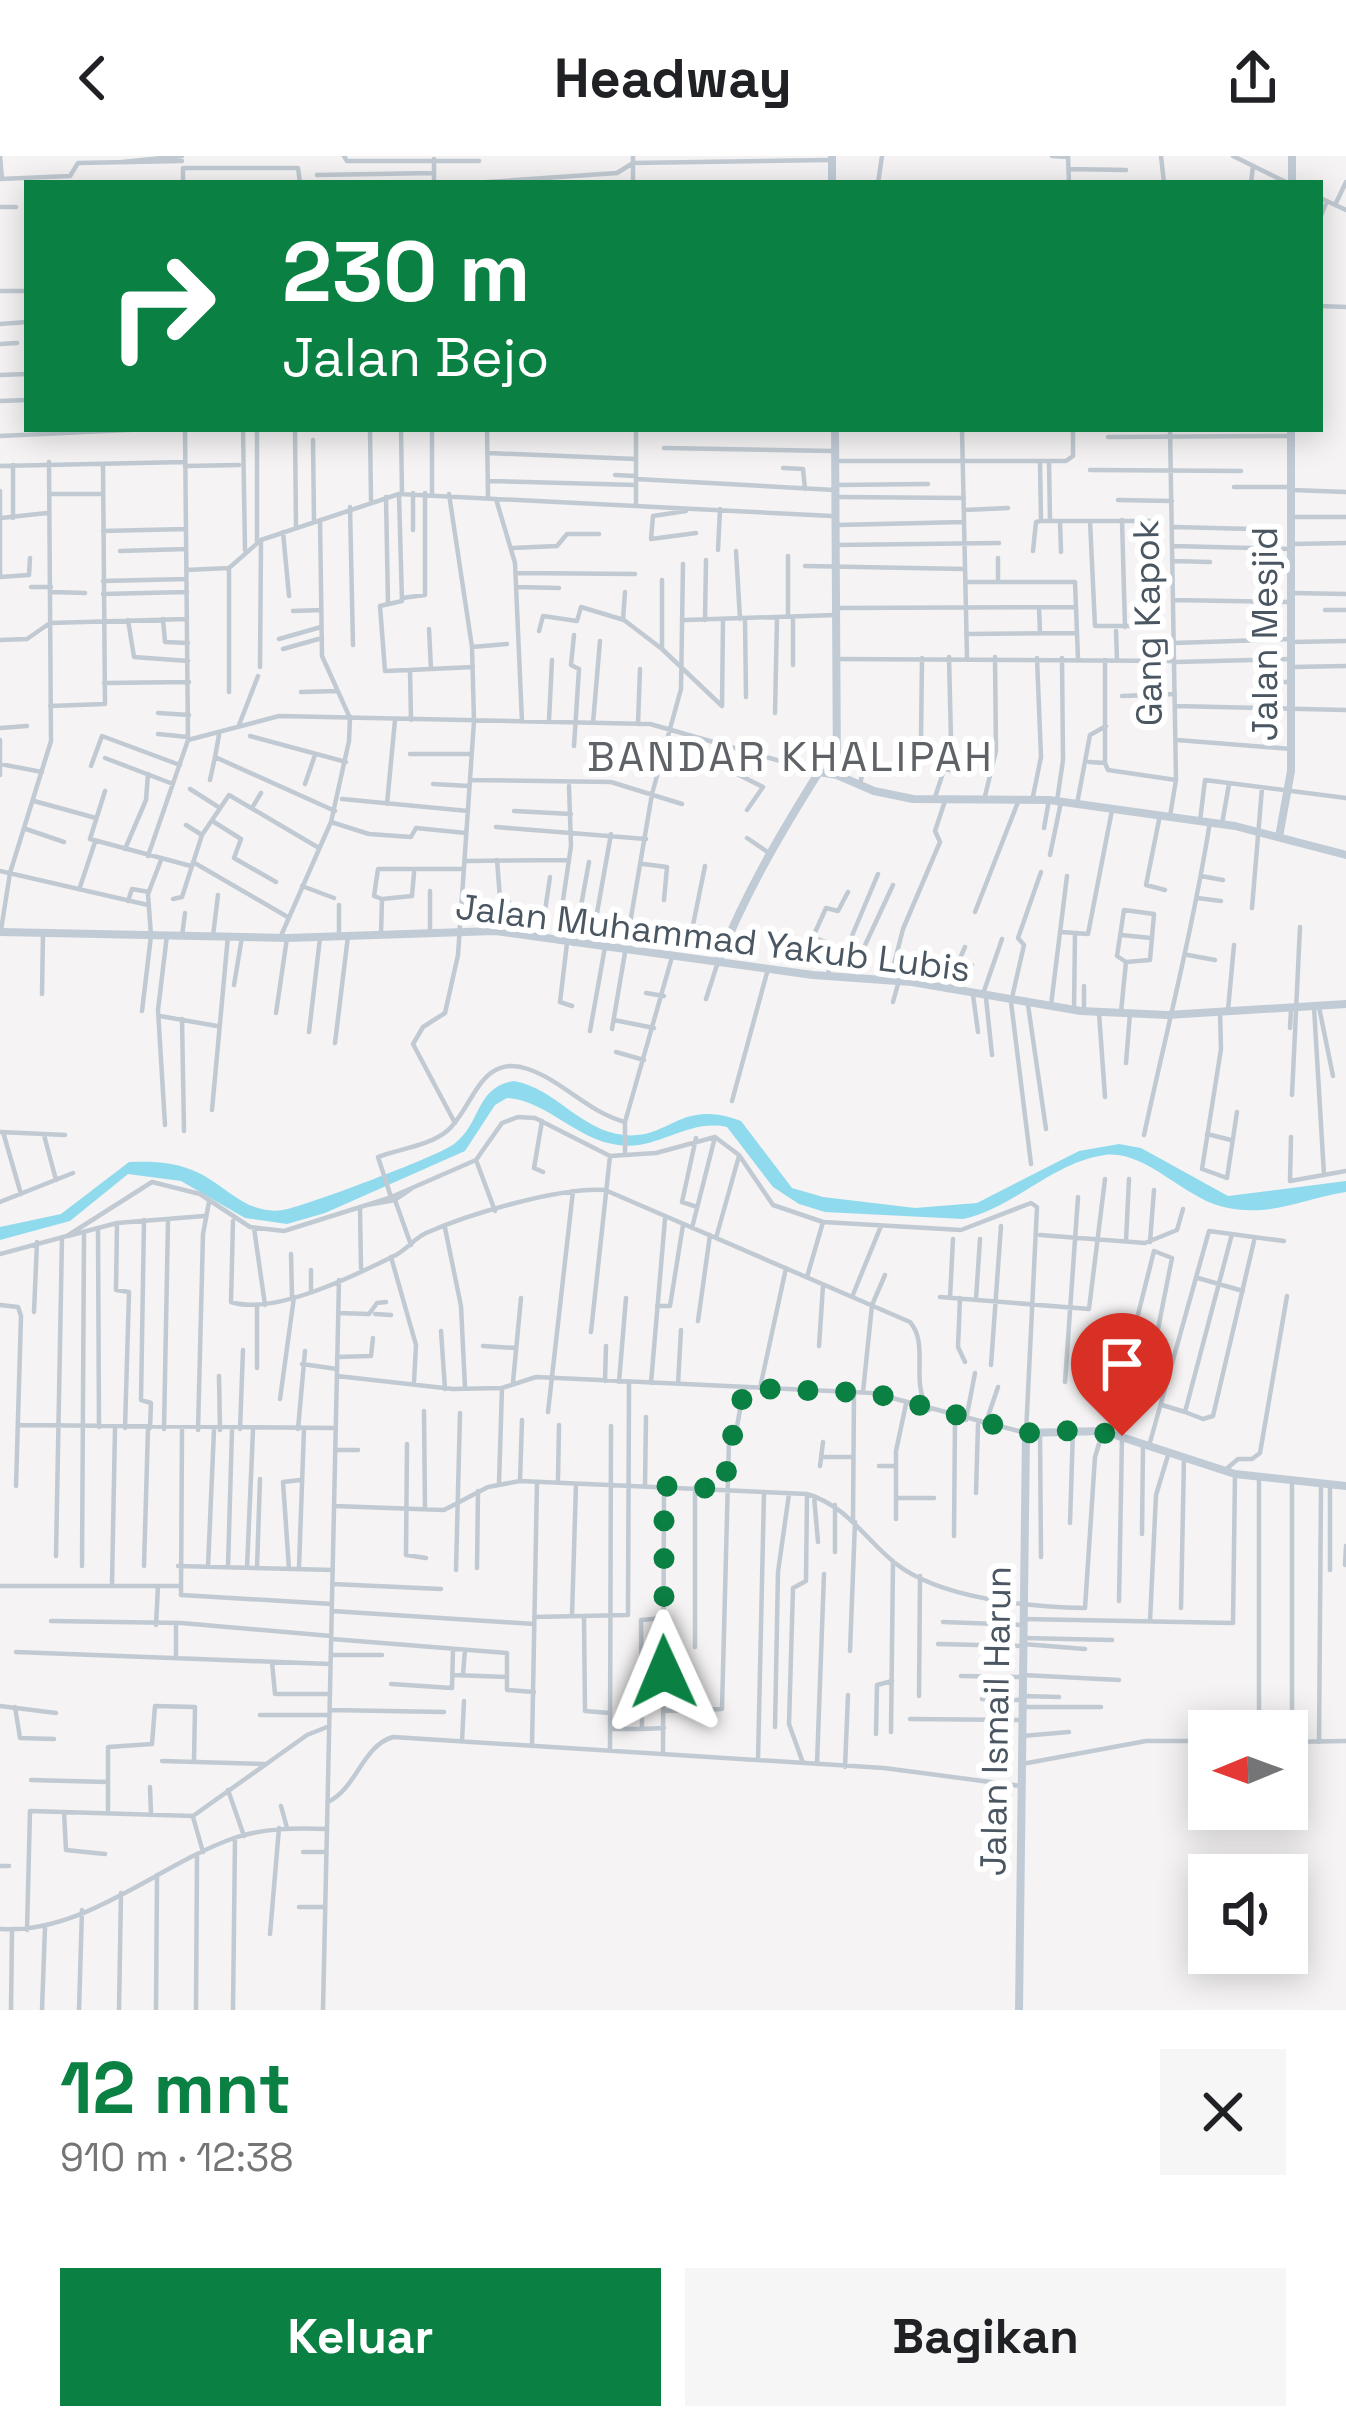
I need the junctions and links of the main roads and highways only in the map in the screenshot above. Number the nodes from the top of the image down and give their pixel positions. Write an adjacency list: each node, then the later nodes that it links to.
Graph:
1 (1291, 432): 4 (main road, Jalan Mesjid)
2 (832, 434): 3 (main road)
3 (837, 775): 4 (main road); 7 (main road)
4 (1279, 836): 5 (main road)
5 (1346, 855)
6 (0, 932): 7 (main road, Jalan Muhammad Yakub Lubis)
7 (718, 962): 8 (main road, Jalan Muhammad Yakub Lubis)
8 (1346, 1004)
9 (1346, 1486): 10 (main road, Jalan Ismail Harun)
10 (1018, 2010)

